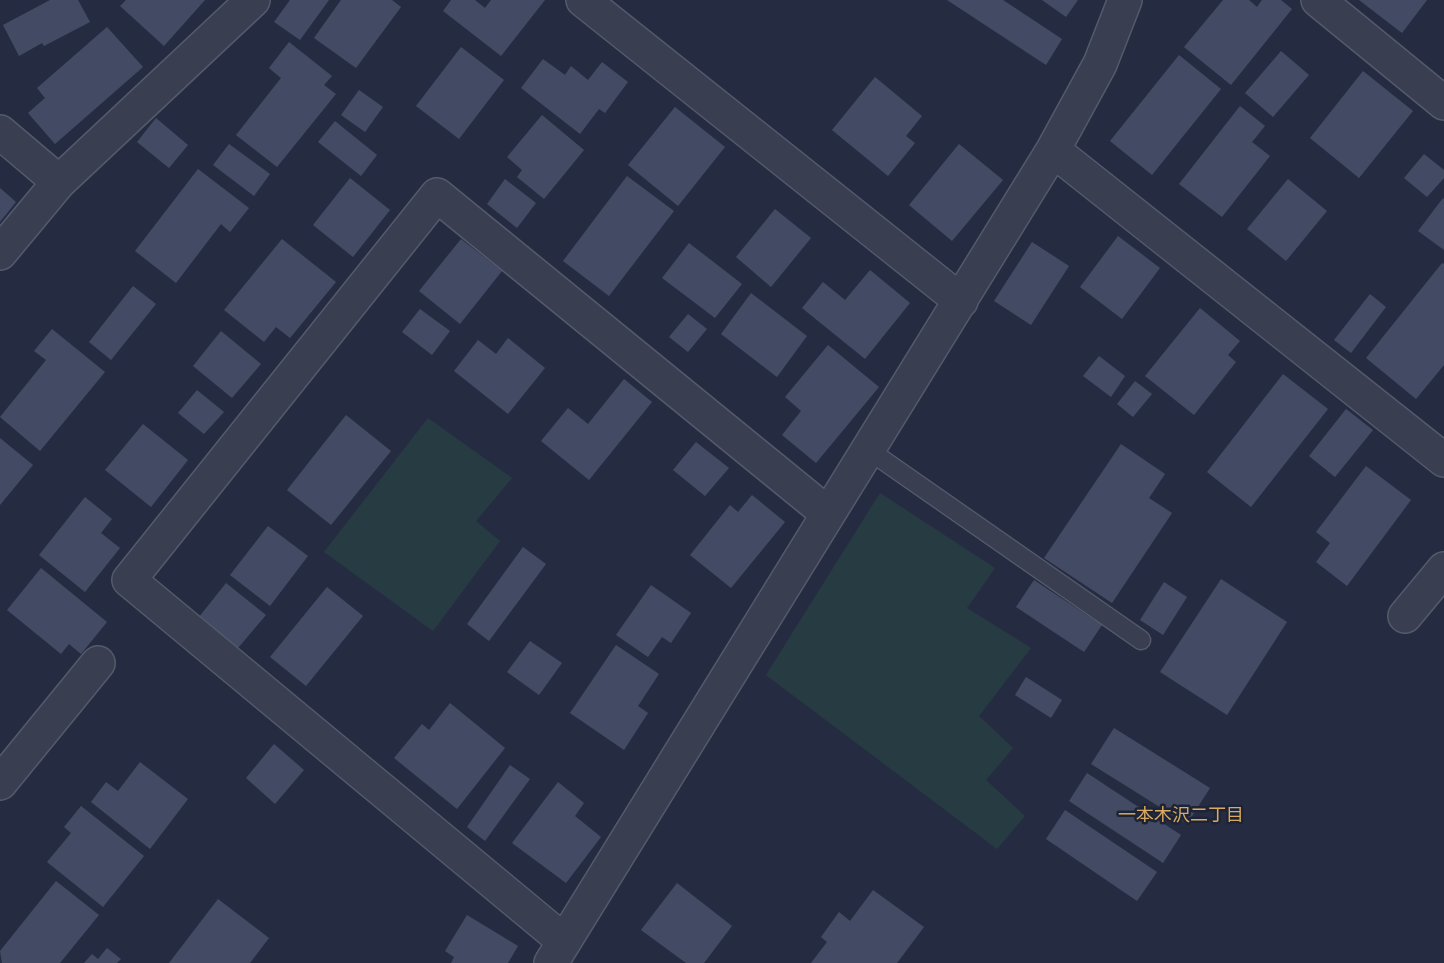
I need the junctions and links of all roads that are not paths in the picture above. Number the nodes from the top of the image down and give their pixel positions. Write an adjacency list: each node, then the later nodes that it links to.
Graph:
1 (253, 0): 8 (street)
2 (583, 0): 10 (street)
3 (1125, 0): 7 (street)
4 (1318, 0): 5 (street)
5 (1444, 103)
6 (0, 132): 8 (street)
7 (1053, 150): 10 (street); 12 (street)
8 (59, 182): 9 (street)
9 (0, 253)
10 (961, 301): 11 (street)
11 (867, 449): 13 (street); 16 (lane)
12 (1444, 460)
13 (827, 513): 19 (street); 19 (street)
14 (1444, 569): 15 (street)
15 (1405, 616)
16 (1141, 640)
17 (98, 663): 18 (street)
18 (0, 783)
19 (557, 952)

